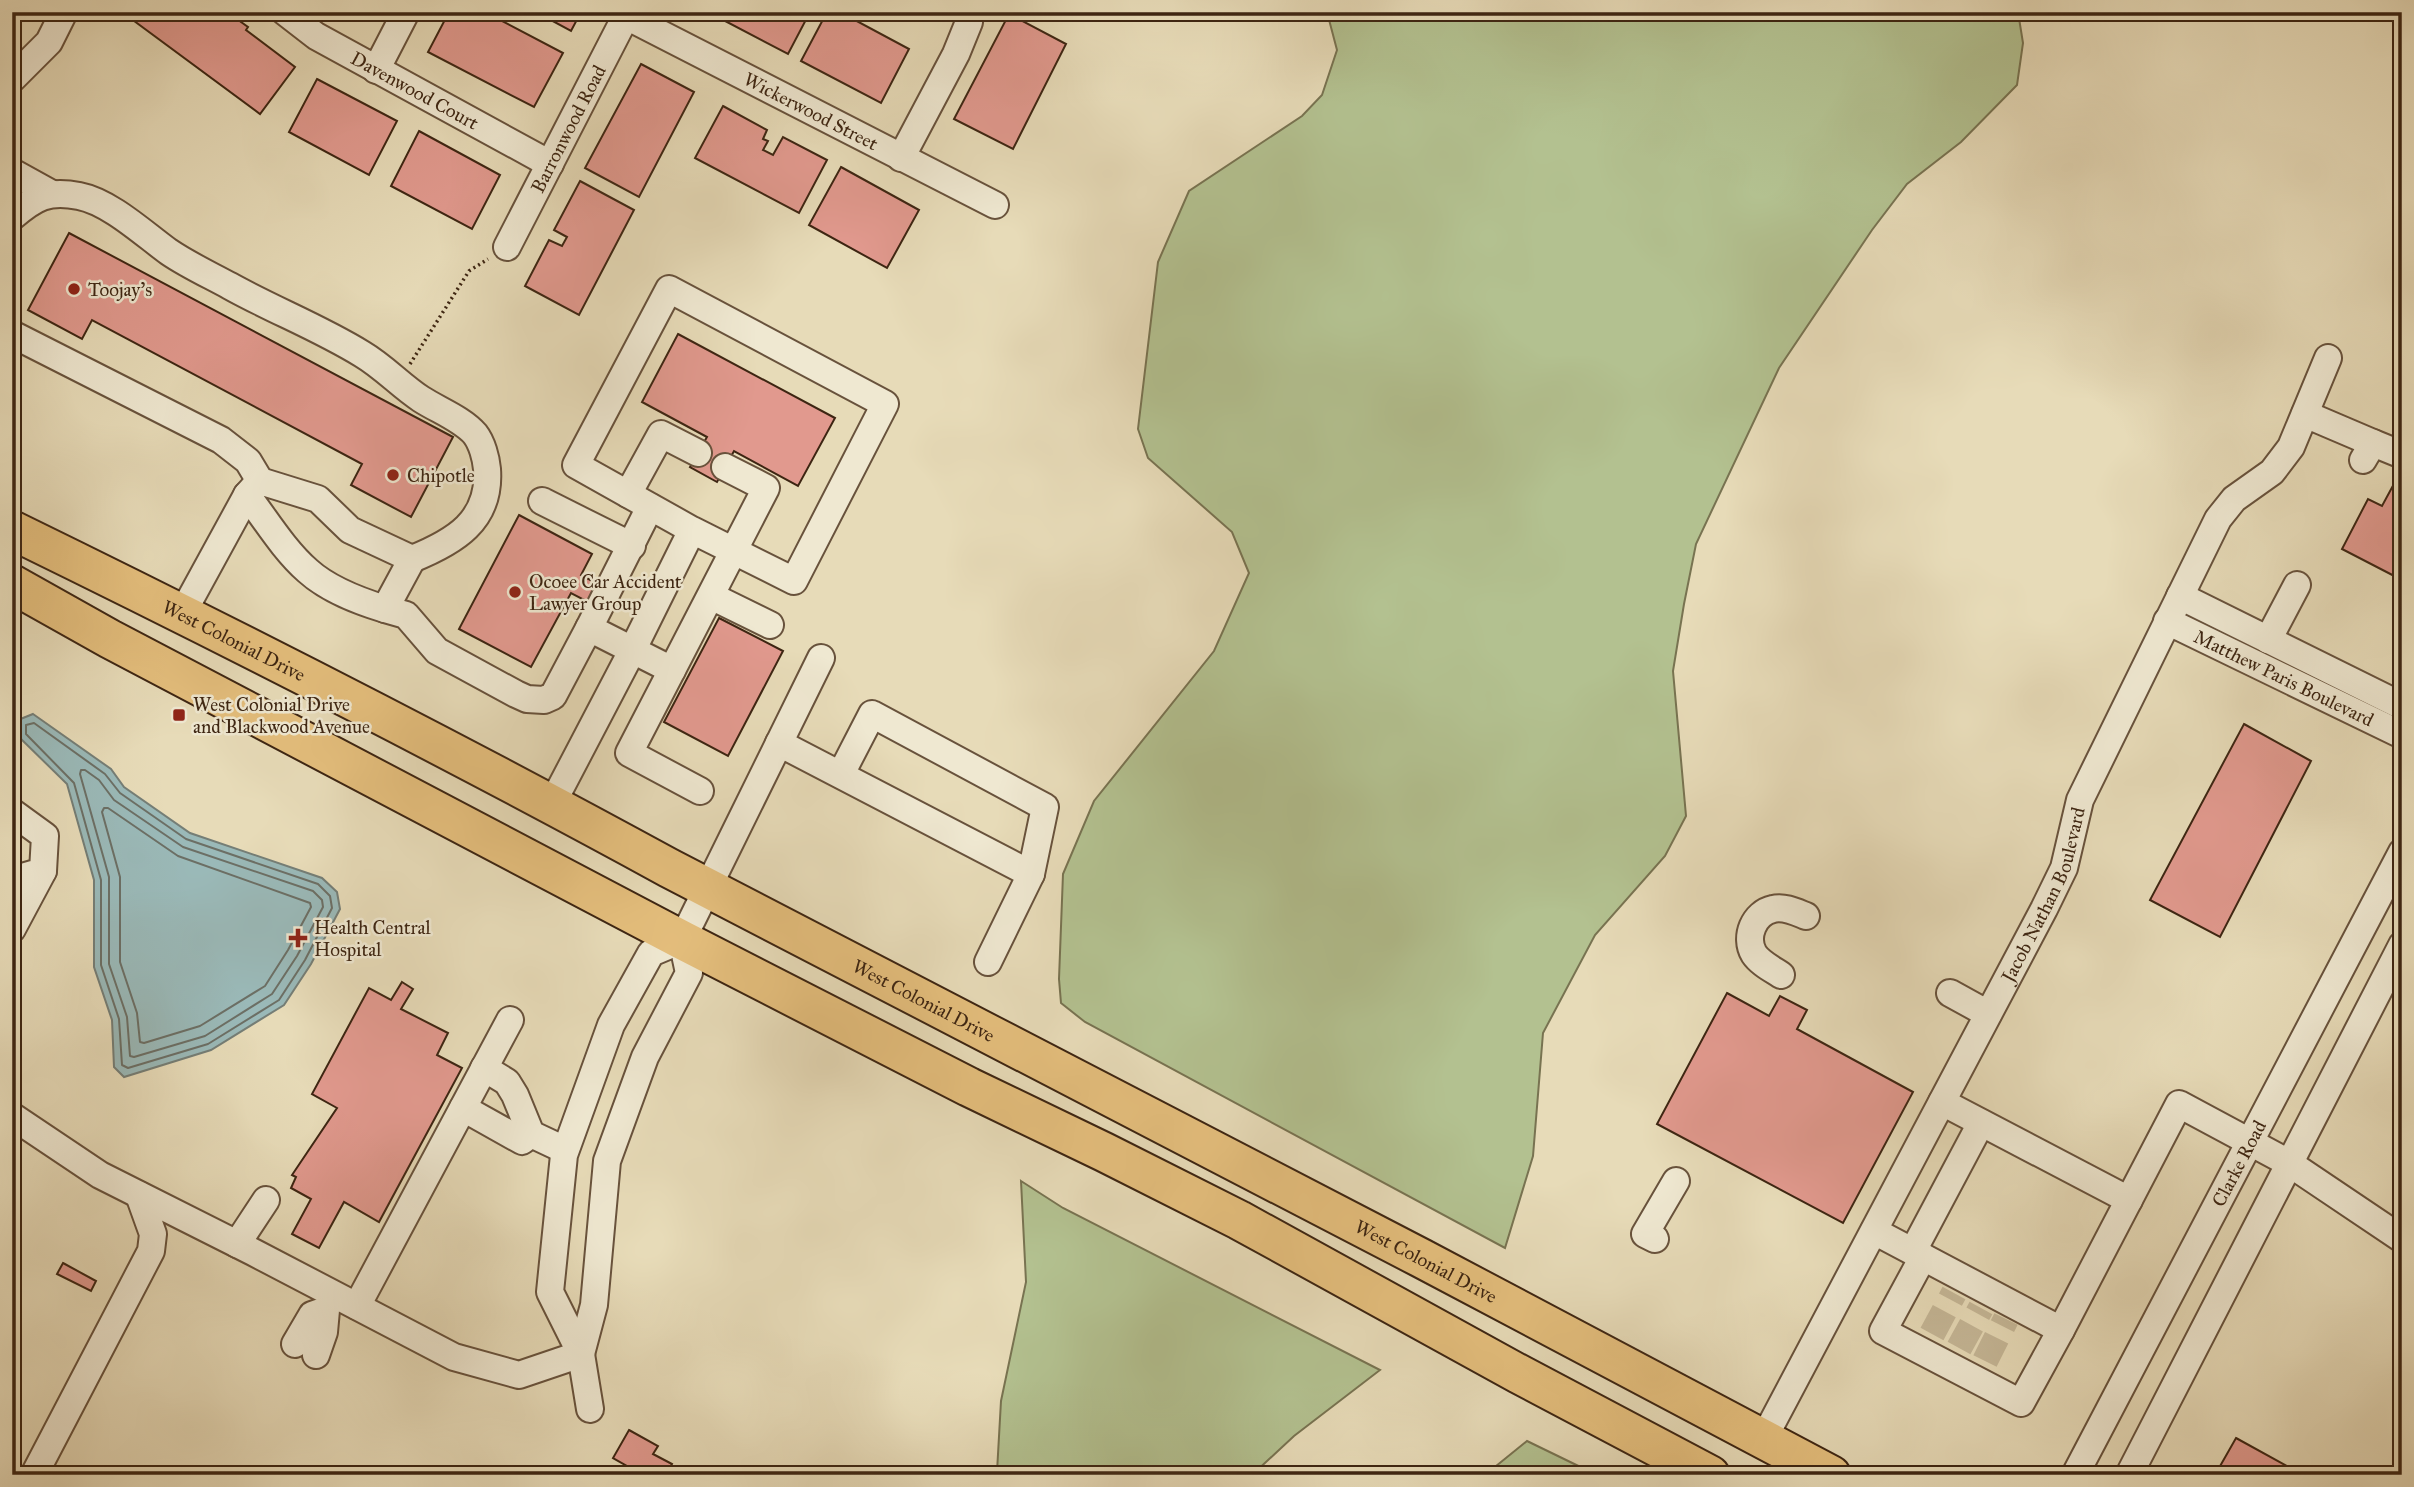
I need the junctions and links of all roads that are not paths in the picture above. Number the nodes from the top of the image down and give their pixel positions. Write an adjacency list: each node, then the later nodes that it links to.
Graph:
1 (64, 12): 7 (street)
2 (285, 12): 6 (street, Davenwood Court)
3 (406, 12): 6 (street)
4 (970, 12): 8 (street)
5 (627, 14): 8 (street, Wickerwood Street); 9 (street, Barronwood Road)
6 (376, 70): 9 (street, Davenwood Court)
7 (12, 79)
8 (901, 158): 12 (street, Wickerwood Street)
9 (550, 164): 14 (street, Barronwood Road)
10 (12, 172): 11 (street)
11 (50, 193): 13 (street); 28 (street)
12 (995, 205)
13 (12, 217)
14 (508, 247)
15 (12, 334): 21 (street)
16 (2328, 358): 17 (street, Jacob Nathan Boulevard)
17 (2305, 414): 19 (street); 32 (street, Jacob Nathan Boulevard)
18 (698, 453): 22 (street)
19 (2400, 454)
20 (725, 467): 27 (street)
21 (254, 488): 28 (street); 33 (street); 34 (street)
22 (639, 500): 25 (street); 26 (street); 27 (street)
23 (542, 501): 26 (street)
24 (12, 530): 34 (highway, West Colonial Drive)
25 (692, 530): 27 (street); 39 (street)
26 (632, 546): 37 (street)
27 (734, 551): 31 (street)
28 (412, 559): 33 (street)
29 (12, 584): 56 (highway)
30 (2297, 584): 38 (street)
31 (711, 596): 36 (street); 41 (street)
32 (2180, 596): 35 (street, Jacob Nathan Boulevard); 38 (street, Matthew Paris Boulevard)
33 (385, 609): 37 (street)
34 (182, 614): 47 (highway, West Colonial Drive)
35 (2166, 621): 43 (street, Matthew Paris Boulevard); 61 (street, Jacob Nathan Boulevard)
36 (770, 625)
37 (589, 628): 39 (street)
38 (2268, 640): 42 (street, Matthew Paris Boulevard)
39 (632, 651): 41 (street); 47 (street)
40 (821, 658): 44 (street)
41 (672, 670): 46 (street)
42 (2402, 706)
43 (2402, 736)
44 (779, 743): 45 (street); 53 (street)
45 (841, 774): 51 (street); 51 (street)
46 (699, 792)
47 (552, 804): 53 (highway, West Colonial Drive)
48 (12, 812): 50 (street)
49 (2402, 852): 69 (street, Clarke Road)
50 (43, 871): 52 (street); 55 (street)
51 (1031, 874): 58 (street)
52 (12, 880)
53 (708, 888): 56 (street); 87 (highway, West Colonial Drive)
54 (1806, 916): 59 (street)
55 (12, 929)
56 (682, 940): 70 (street); 84 (street); 85 (highway)
57 (2402, 945): 71 (street)
58 (988, 962)
59 (1781, 975)
60 (1950, 993): 61 (street)
61 (1989, 1014): 64 (street, Jacob Nathan Boulevard)
62 (510, 1020): 63 (street)
63 (484, 1068): 65 (street); 68 (street)
64 (1942, 1102): 67 (street); 76 (street, Jacob Nathan Boulevard)
65 (463, 1108): 68 (street); 81 (street)
66 (12, 1116): 73 (street)
67 (1981, 1122): 75 (street); 80 (street)
68 (531, 1134): 70 (street)
69 (2249, 1141): 71 (street); 75 (street); 92 (street, Clarke Road)
70 (565, 1150): 84 (street)
71 (2289, 1163): 78 (street); 93 (street)
72 (1676, 1181): 77 (street)
73 (139, 1195): 79 (street); 88 (street)
74 (266, 1200): 79 (street)
75 (2129, 1200): 82 (street)
76 (1874, 1231): 80 (street); 87 (street, Jacob Nathan Boulevard)
77 (1655, 1239)
78 (2402, 1239)
79 (237, 1244): 81 (street)
80 (1918, 1254): 82 (street); 82 (street)
81 (340, 1304): 83 (street); 84 (street)
82 (2061, 1330)
83 (306, 1349)
84 (581, 1354): 86 (street)
85 (1518, 1374): 89 (highway); 90 (highway)
86 (590, 1409)
87 (1764, 1438): 91 (highway, West Colonial Drive)
88 (34, 1475)
89 (1655, 1475)
90 (1710, 1475)
91 (1831, 1475)
92 (2075, 1475)
93 (2129, 1475)

